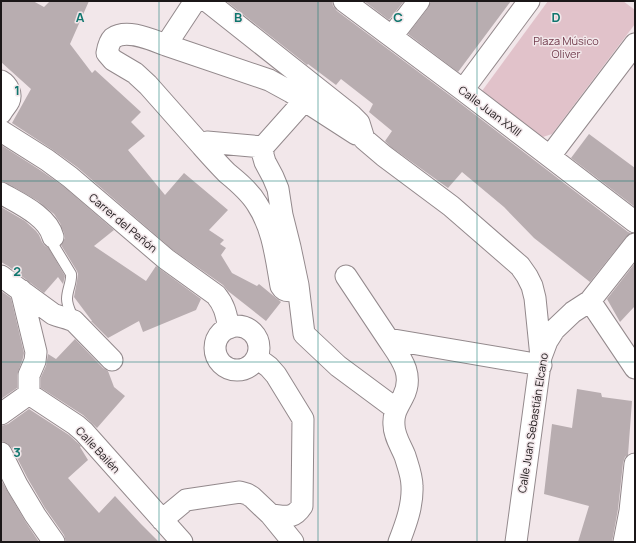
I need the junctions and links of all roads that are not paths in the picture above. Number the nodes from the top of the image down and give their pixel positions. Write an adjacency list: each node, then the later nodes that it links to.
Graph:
1 (195, 1): 8 (street)
2 (207, 1): 14 (street)
3 (344, 1): 6 (street, Calle Juan XXIII)
4 (419, 1): 6 (street)
5 (529, 1): 10 (street)
6 (392, 36): 10 (street, Calle Juan XXIII)
7 (635, 44): 17 (street)
8 (166, 45): 11 (street); 15 (street)
9 (1, 81): 12 (street)
10 (463, 90): 17 (street, Calle Juan XXIII)
11 (304, 101): 14 (street); 16 (street)
12 (1, 113)
13 (1, 131): 28 (street, Carrer del Peñón)
14 (364, 139): 32 (street)
15 (202, 146): 16 (street); 25 (street)
16 (263, 147): 25 (street)
17 (550, 156): 19 (street, Calle Juan XXIII)
18 (1, 193): 20 (street)
19 (635, 222)
20 (53, 237): 27 (lane)
21 (635, 244): 26 (street, Calle Juan Sebastián Elcano)
22 (1, 276): 24 (street)
23 (346, 276): 29 (street)
24 (21, 290): 27 (street); 34 (street)
25 (298, 290): 35 (street)
26 (590, 301): 32 (street, Calle Juan Sebastián Elcano); 33 (street)
27 (74, 321): 31 (street)
28 (229, 328): 30 (street); 30 (street)
29 (388, 339): 32 (street); 35 (street)
30 (256, 358): 39 (street)
31 (112, 360)
32 (541, 361): 45 (street, Calle Juan Sebastián Elcano)
33 (635, 368)
34 (29, 394): 36 (street); 40 (street, Calle Bailén)
35 (396, 409): 44 (street)
36 (1, 414)
37 (1, 453): 41 (street)
38 (635, 464): 46 (street)
39 (271, 515): 40 (street); 43 (street)
40 (162, 520): 42 (street, Calle Bailén)
41 (54, 542)
42 (182, 542)
43 (293, 542)
44 (399, 542)
45 (516, 542)
46 (624, 542)

